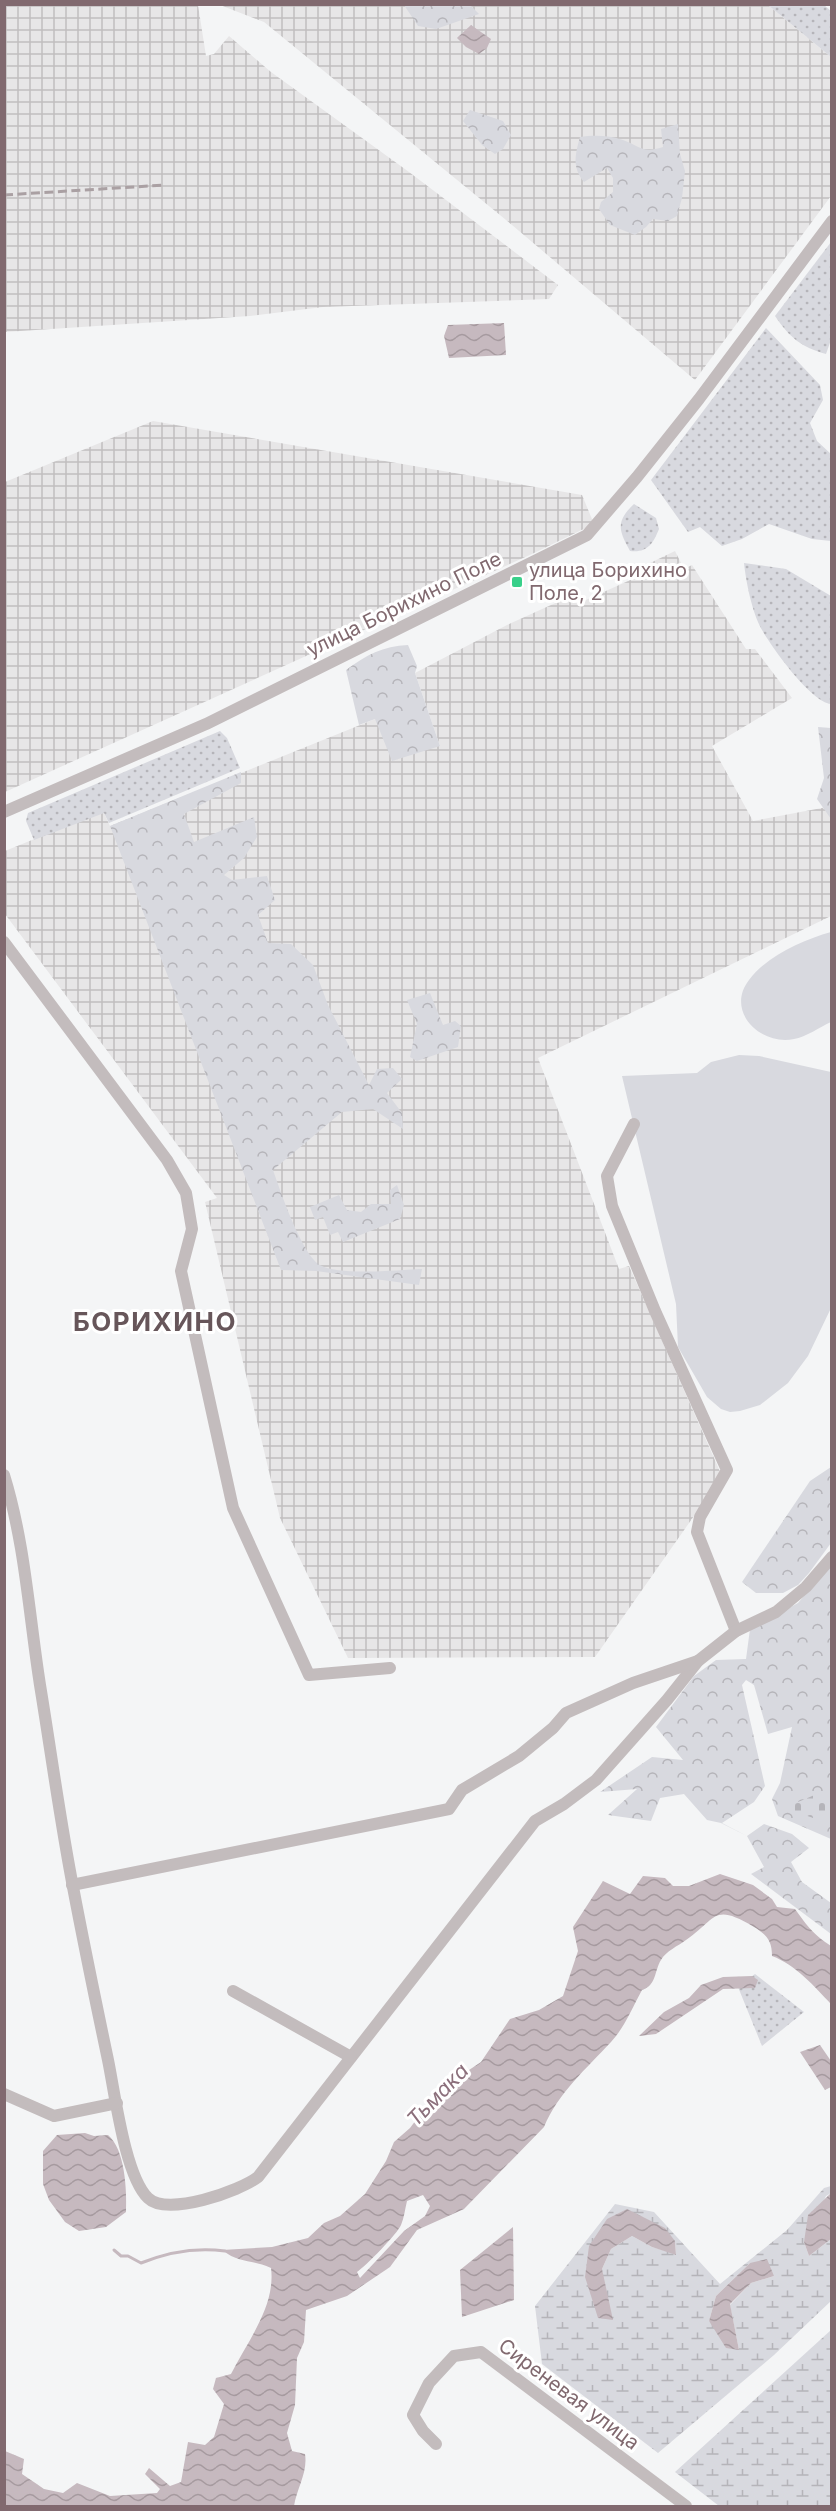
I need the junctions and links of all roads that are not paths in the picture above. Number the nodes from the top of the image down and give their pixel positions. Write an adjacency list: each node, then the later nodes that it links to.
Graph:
1 (831, 220): 2 (street, улица Борихино Поле)
2 (4, 812)
3 (4, 942): 9 (street)
4 (634, 1125): 7 (street)
5 (4, 1475): 10 (street)
6 (831, 1557): 7 (street)
7 (736, 1631): 8 (street)
8 (698, 1661): 10 (street); 12 (street)
9 (390, 1668)
10 (72, 1885): 14 (street)
11 (233, 1991): 12 (street)
12 (351, 2057): 14 (street)
13 (4, 2094): 14 (street)
14 (117, 2103)
15 (436, 2444): 16 (street, Сиреневая улица)
16 (686, 2506)

